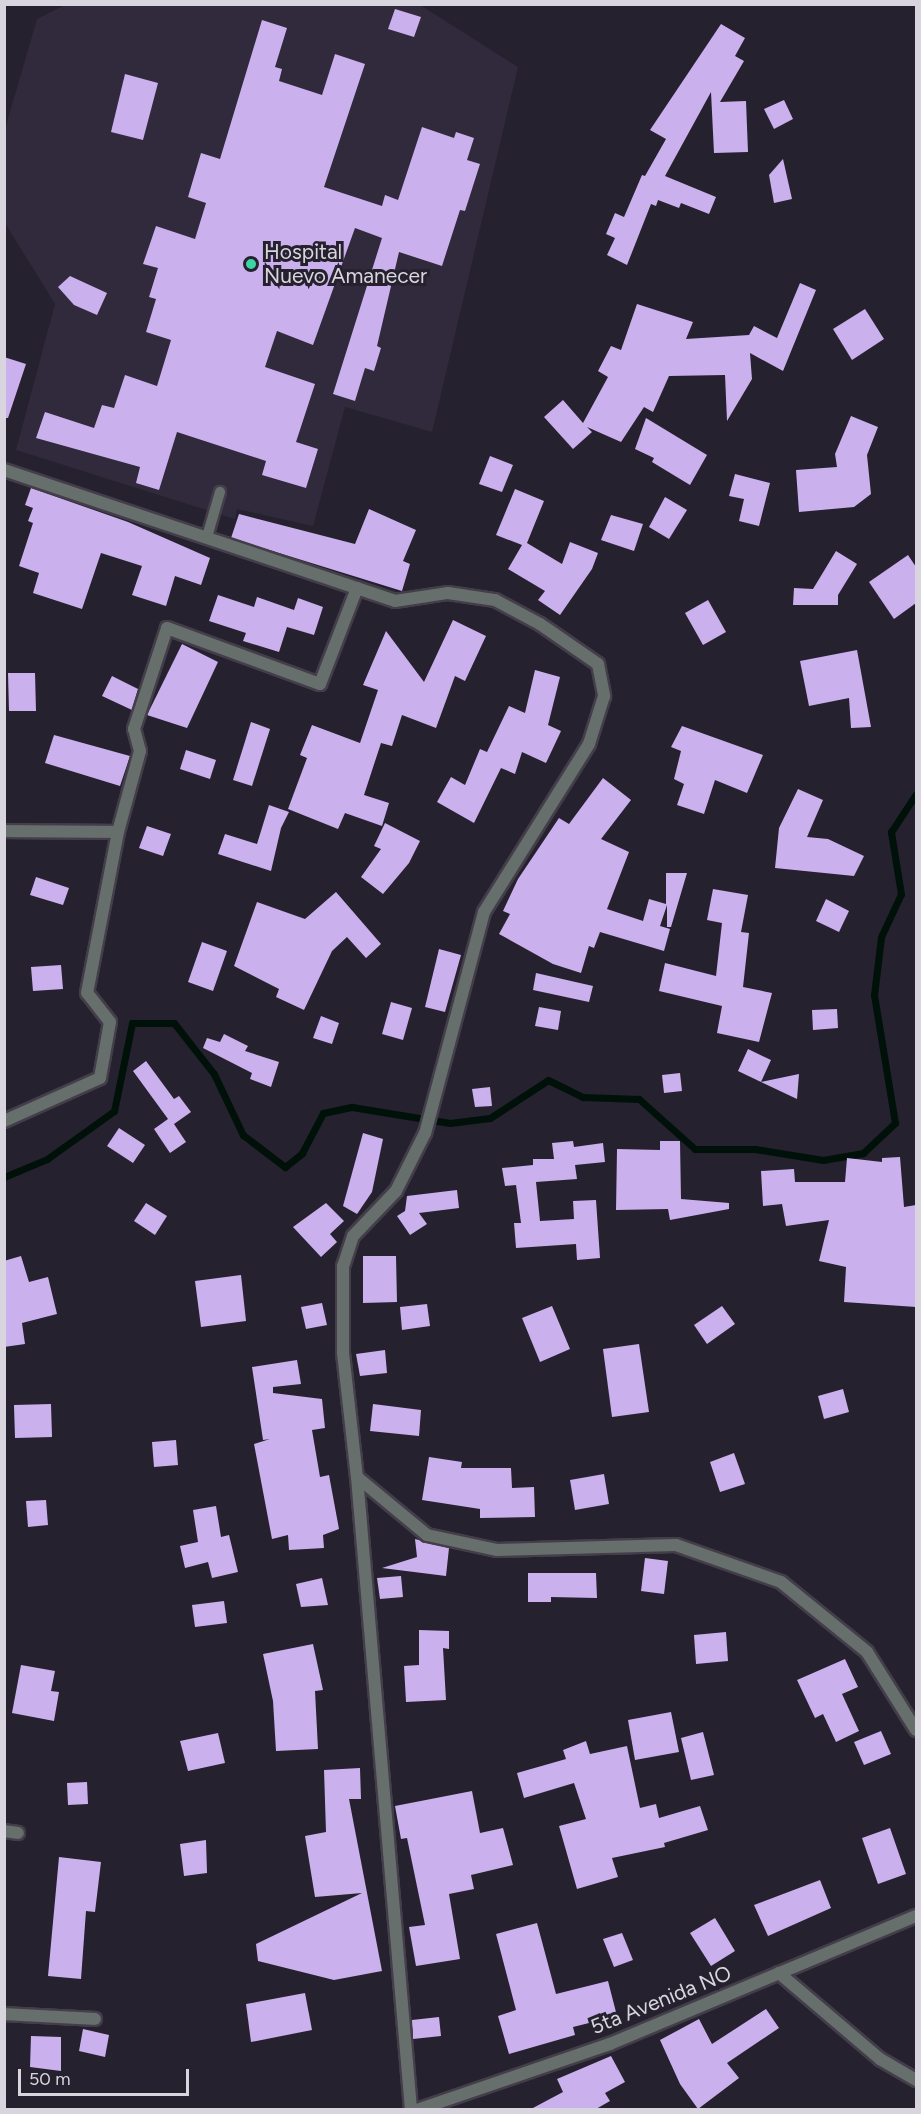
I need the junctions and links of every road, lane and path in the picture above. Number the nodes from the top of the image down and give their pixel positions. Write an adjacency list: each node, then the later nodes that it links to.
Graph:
1 (4, 470): 3 (street)
2 (220, 492): 3 (lane)
3 (207, 537): 4 (street)
4 (357, 588): 6 (street); 8 (street)
5 (4, 831): 6 (street)
6 (118, 832): 7 (street)
7 (4, 1121)
8 (357, 1477): 9 (street); 17 (street)
9 (916, 1730)
10 (4, 1831): 11 (street)
11 (18, 1833)
12 (916, 1916): 13 (street, 5ta Avenida NO)
13 (779, 1972): 16 (street); 18 (street, 5ta Avenida NO)
14 (4, 2014): 15 (street)
15 (95, 2019)
16 (916, 2080)
17 (411, 2109)
18 (417, 2109)

